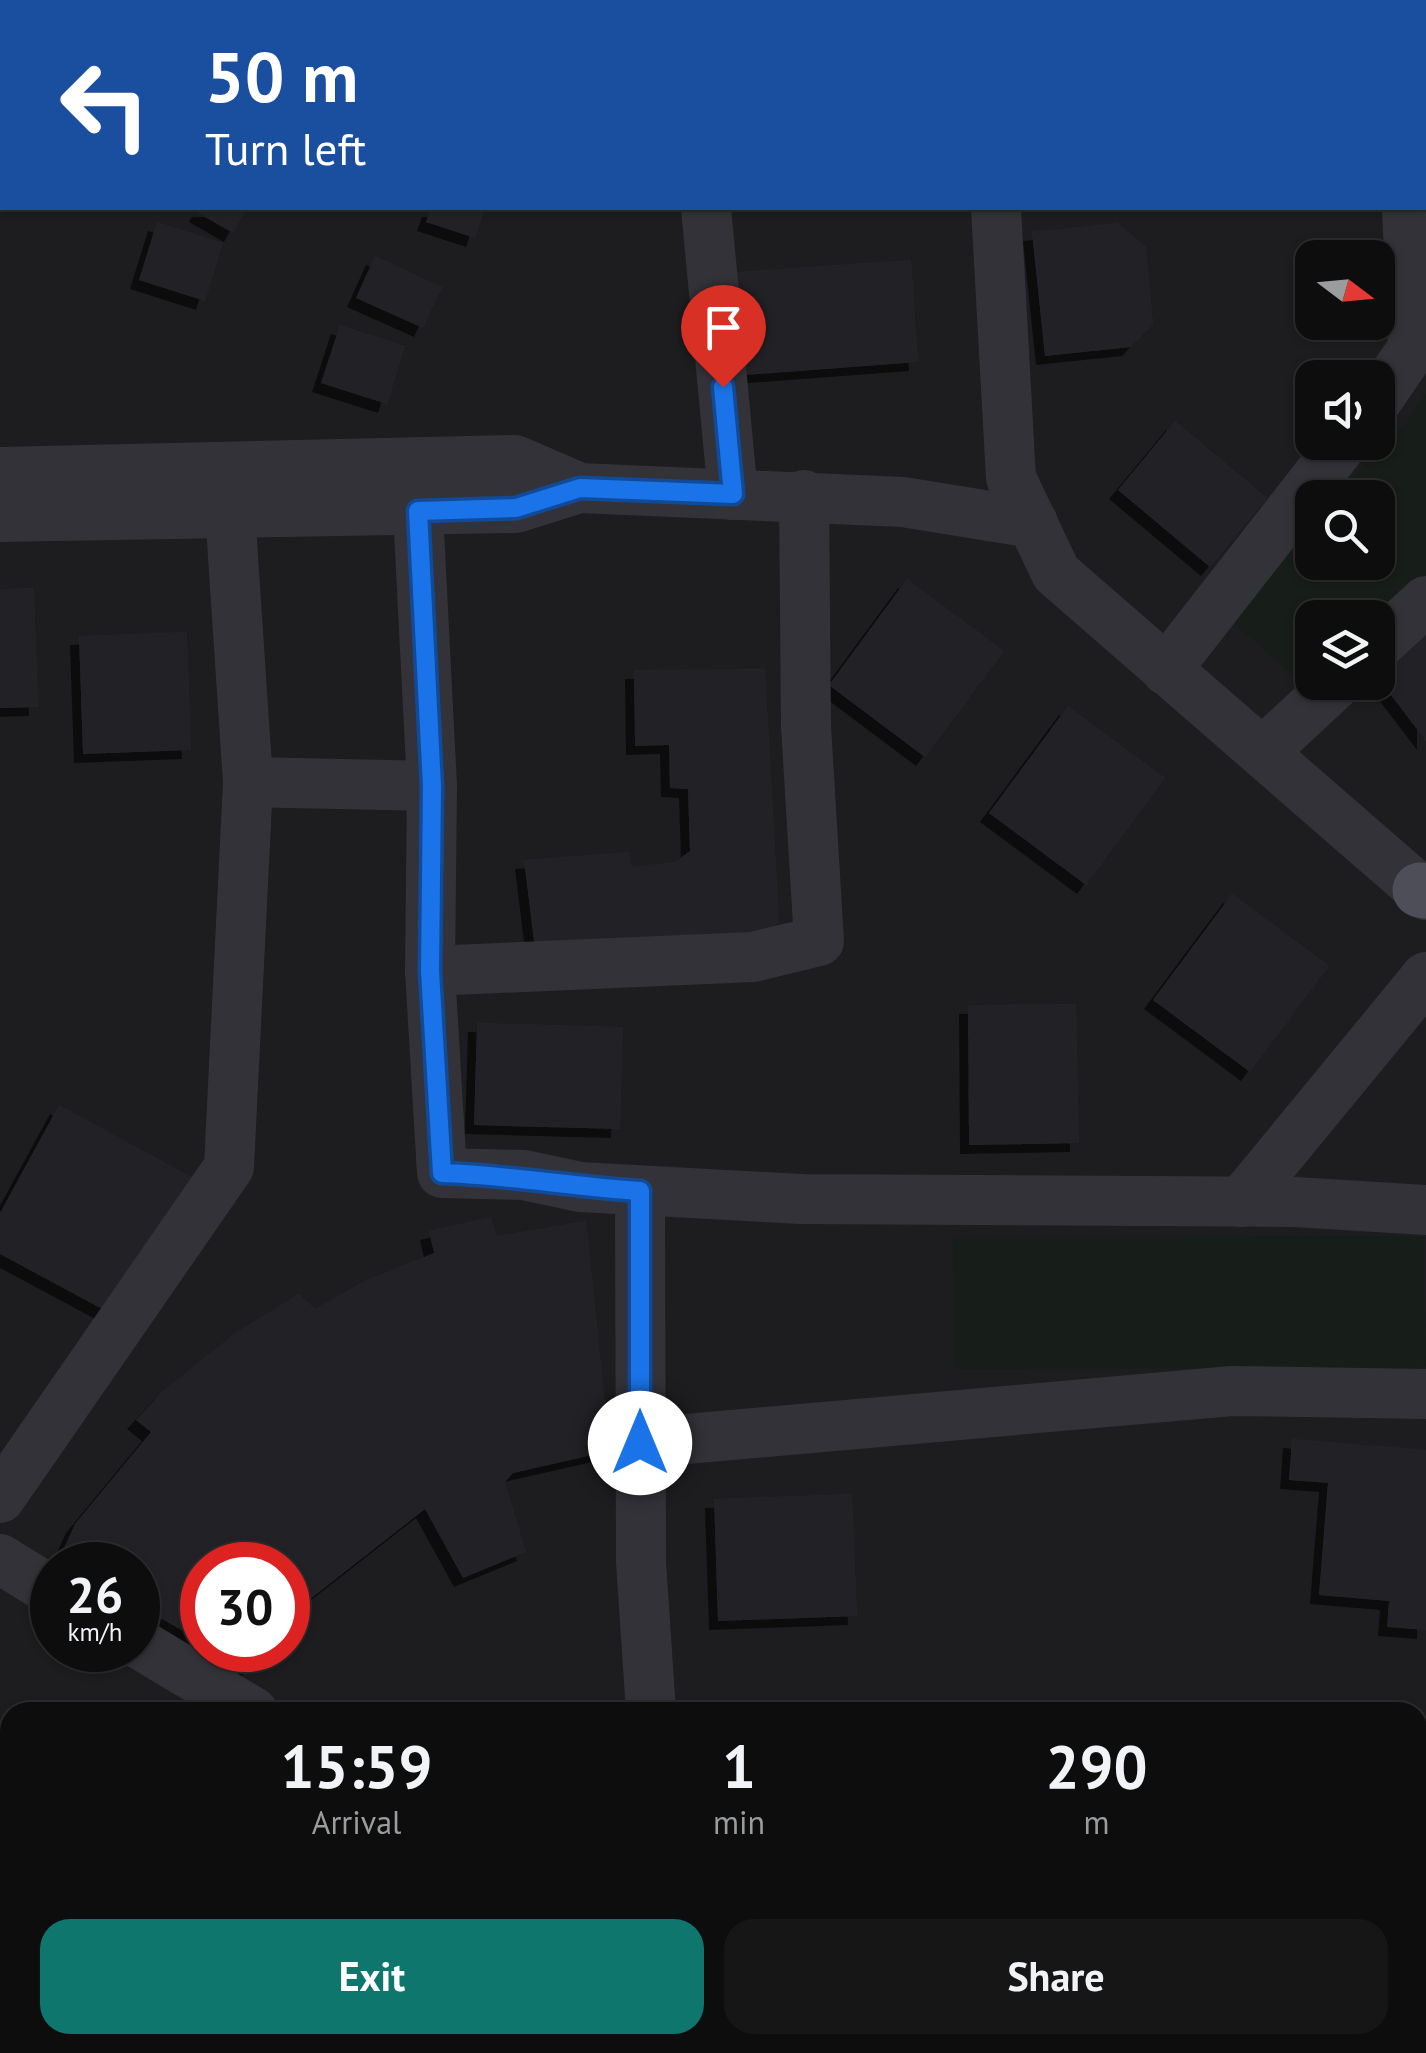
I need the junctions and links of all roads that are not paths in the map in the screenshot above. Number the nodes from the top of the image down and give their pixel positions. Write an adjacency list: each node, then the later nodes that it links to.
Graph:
1 (706, 210): 8 (street)
2 (996, 210): 13 (street)
3 (1407, 210): 4 (street)
4 (1395, 374)
5 (1330, 460): 16 (street)
6 (0, 472): 7 (street)
7 (580, 488): 8 (street); 11 (street)
8 (733, 494): 9 (street)
9 (804, 495): 13 (street); 22 (street)
10 (230, 511): 11 (street); 12 (street); 19 (street)
11 (418, 511): 20 (street)
12 (0, 518)
13 (1033, 523): 16 (street)
14 (1426, 600): 15 (street)
15 (1395, 630)
16 (1166, 670): 18 (street)
17 (1319, 700): 18 (street)
18 (1265, 750): 21 (street)
19 (248, 782): 20 (street); 29 (street)
20 (432, 786): 22 (street)
21 (1424, 892)
22 (430, 971): 24 (street)
23 (1426, 976): 25 (street)
24 (640, 1191): 25 (street); 28 (street)
25 (1241, 1202): 26 (street)
26 (1426, 1210)
27 (1426, 1394): 28 (street)
28 (640, 1443): 35 (street)
29 (0, 1498)
30 (0, 1559): 31 (street)
31 (30, 1578)
32 (160, 1670): 33 (street)
33 (180, 1694): 34 (street)
34 (212, 1702)
35 (650, 1702)

